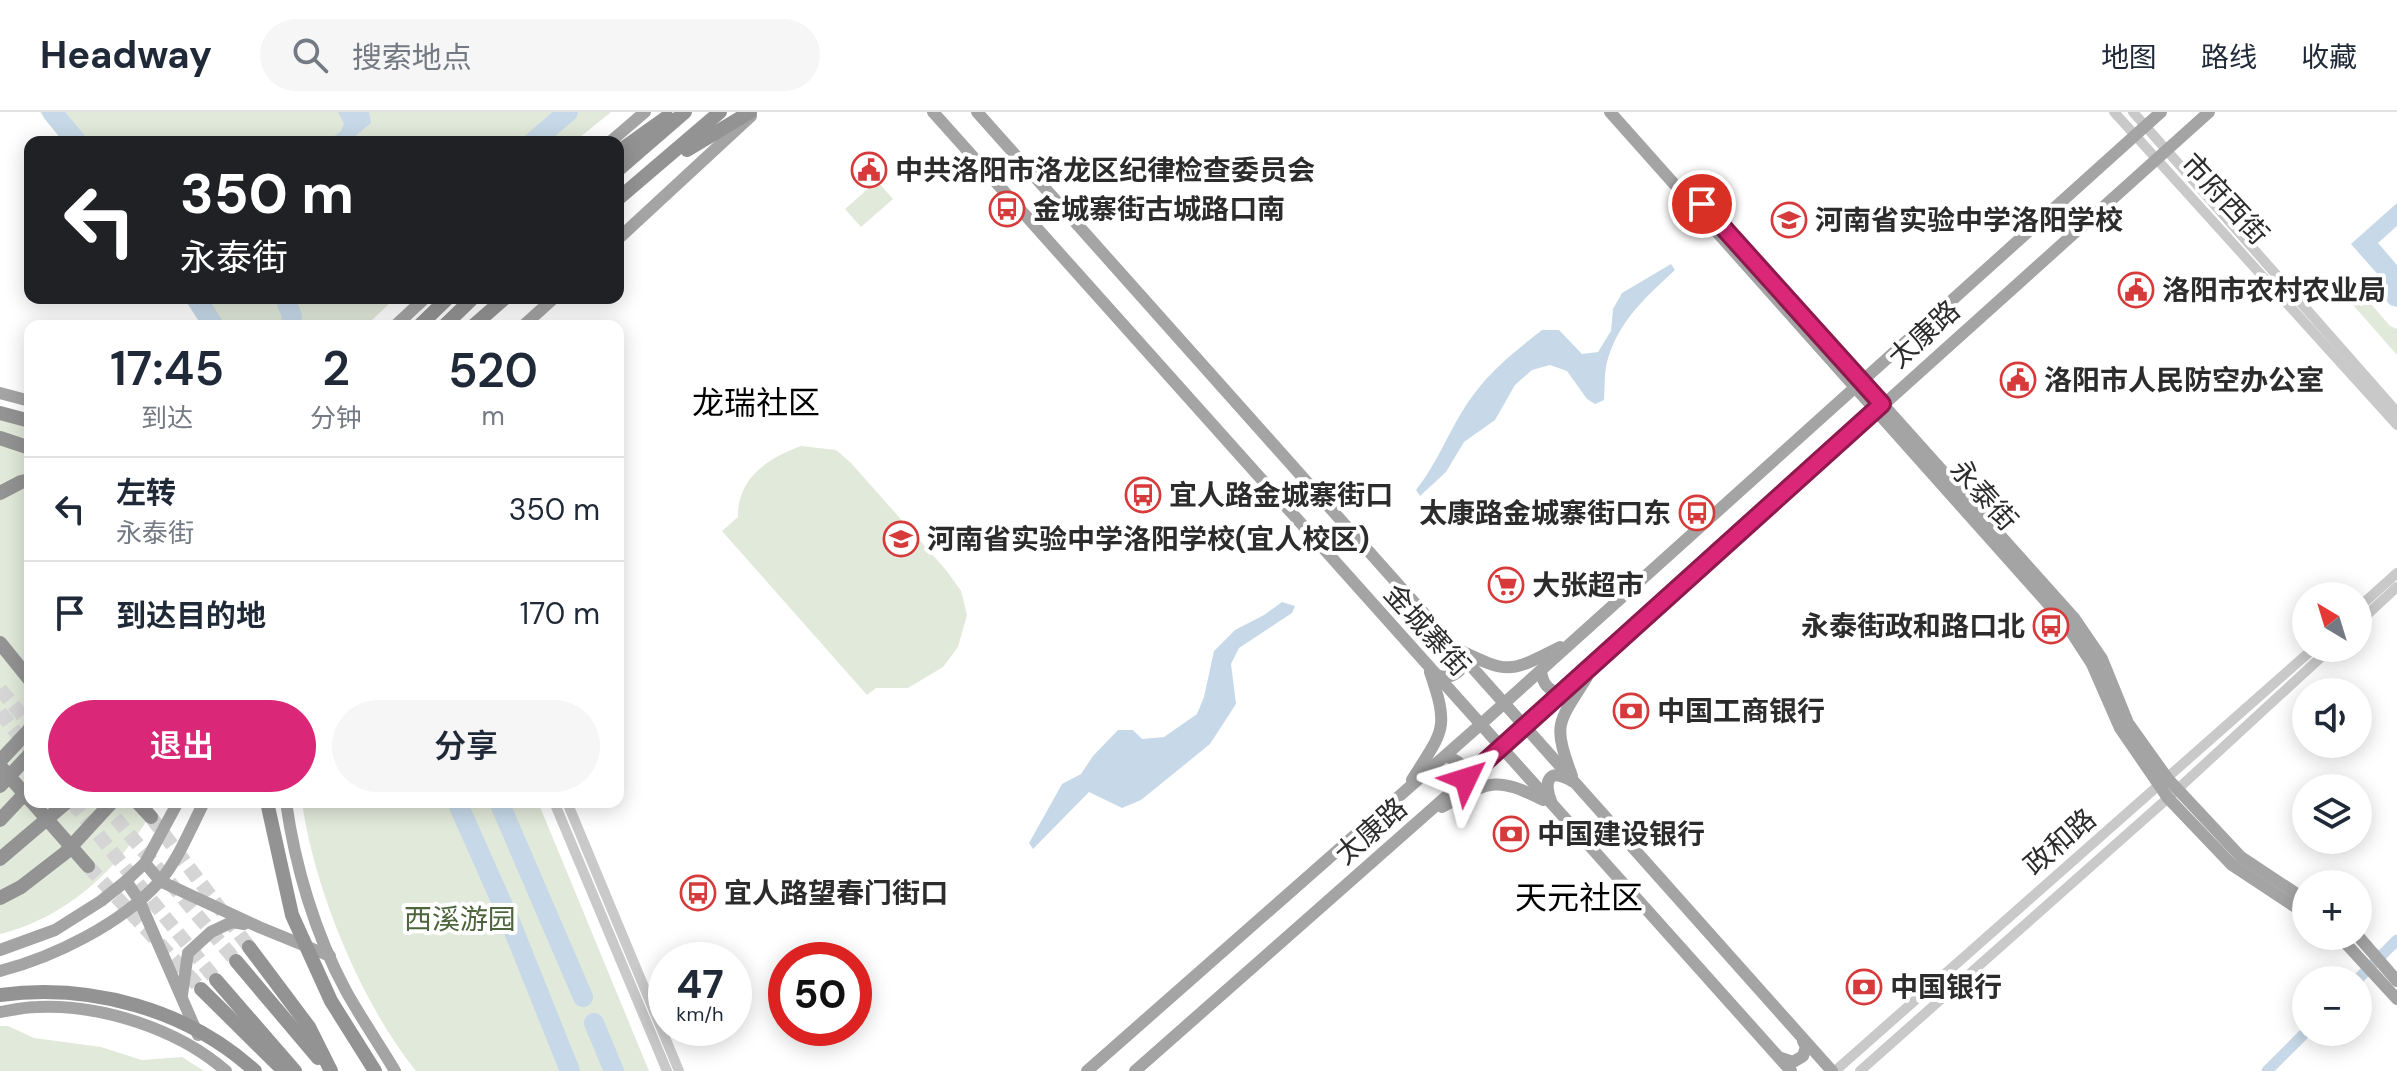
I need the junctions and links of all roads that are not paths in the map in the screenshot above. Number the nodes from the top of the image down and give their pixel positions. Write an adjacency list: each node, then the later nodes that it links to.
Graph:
1 (645, 112): 16 (main road)
2 (674, 112): 17 (highway)
3 (685, 112): 20 (highway)
4 (720, 112): 21 (highway)
5 (753, 112): 21 (highway); 23 (main road)
6 (933, 112): 58 (main road, 金城寨街)
7 (977, 112): 54 (main road, 金城寨街)
8 (1610, 112): 36 (main road, 永泰街)
9 (1619, 112): 36 (main road, 永泰街)
10 (2114, 112): 15 (street, 市府西街)
11 (2133, 112): 14 (street, 市府西街)
12 (2161, 112): 14 (main road, 太康路)
13 (2209, 112): 18 (main road, 太康路)
14 (2146, 126): 15 (main road, 太康路); 18 (street, 市府西街)
15 (2135, 135): 19 (street, 市府西街); 36 (main road, 太康路)
16 (617, 136)
17 (624, 148)
18 (2168, 149): 19 (main road, 太康路); 40 (street, 市府西街)
19 (2157, 159): 39 (main road, 太康路); 43 (street, 市府西街)
20 (624, 165)
21 (652, 171): 22 (highway)
22 (624, 194)
23 (624, 233)
24 (419, 304): 30 (main road)
25 (442, 304): 31 (highway)
26 (467, 304): 32 (highway)
27 (498, 304): 33 (highway)
28 (508, 304): 34 (highway)
29 (547, 304): 35 (main road)
30 (401, 320)
31 (425, 320)
32 (450, 320)
33 (480, 320)
34 (493, 320)
35 (530, 320)
36 (1859, 384): 39 (main road, 永泰街); 52 (main road, 太康路)
37 (0, 393): 38 (main road)
38 (24, 399)
39 (1879, 407): 57 (main road, 太康路); 73 (main road, 永泰街)
40 (2397, 412)
41 (0, 413): 42 (highway)
42 (24, 419)
43 (2397, 425)
44 (0, 438): 45 (highway)
45 (24, 446)
46 (24, 482): 47 (highway)
47 (0, 493)
48 (2397, 573): 50 (street)
49 (2397, 587): 51 (street)
50 (2372, 595)
51 (2372, 610)
52 (1574, 641): 54 (main road); 59 (main road, 太康路)
53 (0, 643): 60 (highway)
54 (1456, 651): 58 (main road); 62 (main road, 金城寨街)
55 (2299, 662): 73 (street, 政和路)
56 (2315, 662): 73 (street, 政和路)
57 (1595, 664): 61 (main road, 太康路); 71 (main road)
58 (1432, 671): 63 (main road, 金城寨街); 75 (main road)
59 (1541, 671): 61 (main road); 62 (main road, 太康路)
60 (24, 673)
61 (1562, 694): 64 (main road, 太康路)
62 (1503, 704): 63 (main road, 太康路); 64 (main road, 金城寨街)
63 (1480, 725): 66 (main road, 金城寨街); 67 (main road, 太康路)
64 (1525, 727): 66 (main road, 太康路); 71 (main road, 金城寨街)
65 (24, 736): 69 (highway, bridge)
66 (1501, 748): 70 (main road, 太康路); 77 (main road, 金城寨街)
67 (1445, 756): 70 (main road); 75 (main road, 太康路)
68 (24, 760): 72 (highway, bridge)
69 (0, 763): 74 (highway)
70 (1466, 779): 89 (main road, 太康路)
71 (1575, 783): 77 (main road); 116 (main road, 金城寨街)
72 (0, 786)
73 (2168, 788): 96 (main road, 永泰街); 99 (main road, 永泰街); 131 (street, 政和路); 132 (street, 政和路)
74 (24, 792)
75 (1403, 793): 128 (main road, 太康路)
76 (24, 794): 90 (highway, bridge)
77 (1552, 804): 89 (main road); 118 (main road, 金城寨街)
78 (37, 808): 93 (highway)
79 (60, 808): 91 (highway, bridge)
80 (106, 808): 97 (highway, bridge)
81 (143, 808): 88 (highway)
82 (175, 808): 92 (main road)
83 (201, 808): 95 (main road)
84 (268, 808): 124 (highway, bridge)
85 (287, 808): 105 (main road)
86 (557, 808): 126 (street)
87 (569, 808): 127 (street)
88 (151, 817)
89 (1422, 818): 129 (main road, 太康路)
90 (0, 820)
91 (0, 859)
92 (145, 863): 94 (main road); 95 (main road)
93 (88, 866)
94 (126, 881): 98 (main road); 102 (main road)
95 (160, 881): 98 (main road); 100 (main road)
96 (2292, 891)
97 (0, 898)
98 (139, 900): 107 (main road); 112 (main road)
99 (2292, 905)
100 (259, 927): 105 (main road); 112 (main road)
101 (249, 947): 123 (highway)
102 (0, 950)
103 (2358, 950): 113 (main road)
104 (2362, 950): 109 (main road)
105 (330, 956): 125 (main road)
106 (236, 961): 123 (highway)
107 (0, 971)
108 (216, 980): 122 (highway)
109 (2397, 981)
110 (201, 989): 121 (highway)
111 (0, 995): 120 (highway, bridge)
112 (182, 997): 117 (main road)
113 (2396, 998)
114 (0, 1002): 115 (main road)
115 (6, 1011): 117 (main road)
116 (1802, 1037): 118 (main road); 131 (main road, 金城寨街)
117 (206, 1053): 119 (main road)
118 (1778, 1057): 130 (main road, 金城寨街)
119 (226, 1071)
120 (255, 1071)
121 (284, 1071)
122 (295, 1071)
123 (330, 1071)
124 (375, 1071)
125 (395, 1071)
126 (667, 1071)
127 (679, 1071)
128 (1087, 1071)
129 (1135, 1071)
130 (1791, 1071)
131 (1834, 1071)
132 (1860, 1071)

